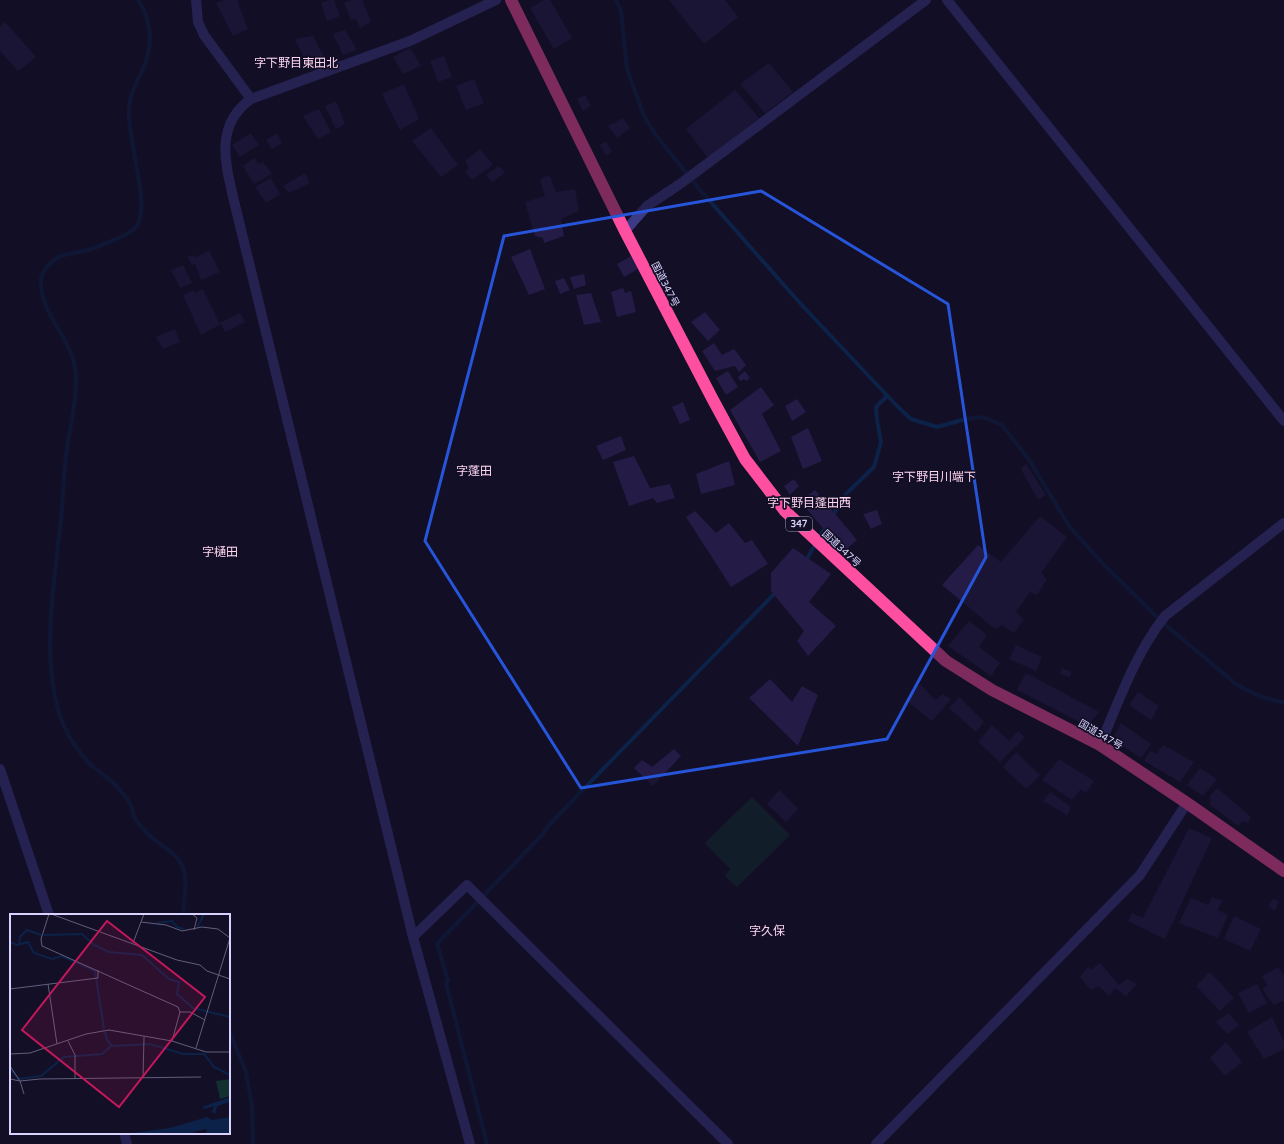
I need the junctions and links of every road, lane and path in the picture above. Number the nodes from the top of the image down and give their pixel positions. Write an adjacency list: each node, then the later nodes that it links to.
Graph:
1 (196, 0): 6 (street)
2 (496, 0): 6 (street)
3 (511, 0): 7 (highway, 国道347号 / 347)
4 (926, 0): 7 (street)
5 (947, 0): 8 (street)
6 (251, 99): 15 (street)
7 (625, 231): 10 (highway, 国道347号 / 347)
8 (1284, 421)
9 (1284, 523): 10 (street)
10 (1100, 745): 12 (highway, 国道347号 / 347)
11 (0, 769): 14 (street)
12 (1187, 803): 13 (highway, 国道347号 / 347); 20 (street)
13 (1284, 871)
14 (49, 914)
15 (413, 936): 18 (street); 19 (street)
16 (124, 1134): 17 (street)
17 (127, 1144)
18 (470, 1144)
19 (728, 1144)
20 (876, 1144)

